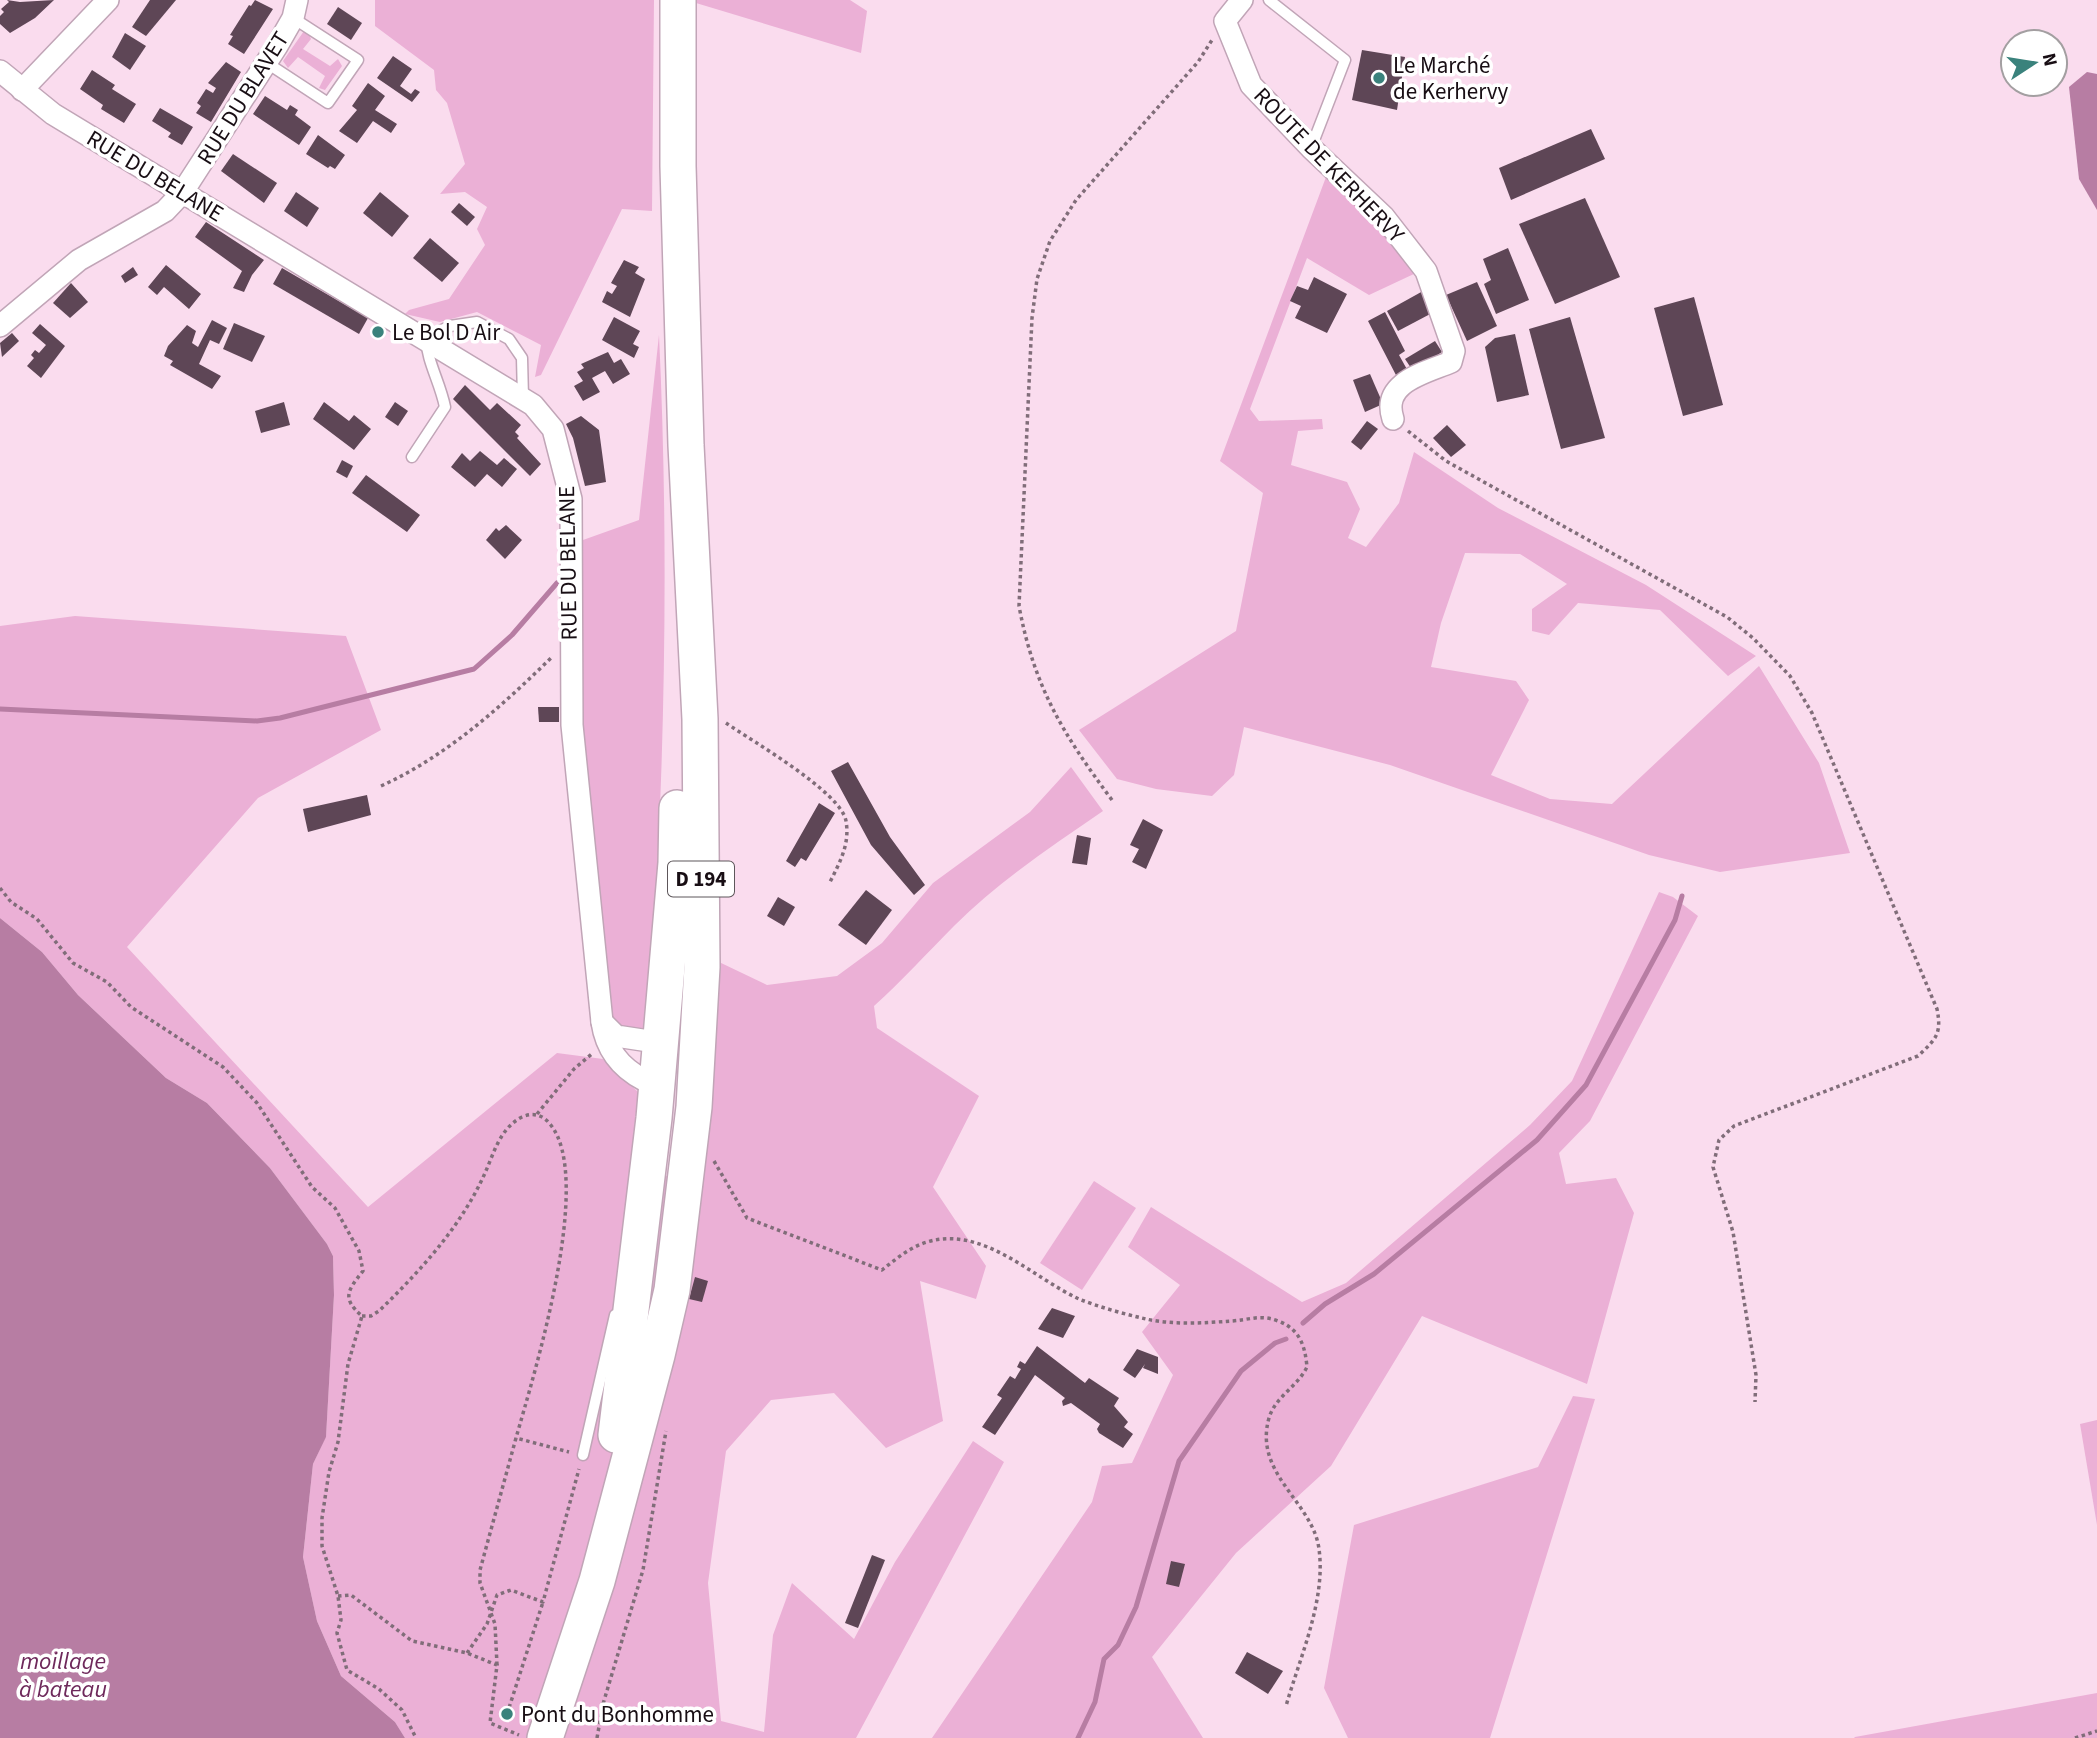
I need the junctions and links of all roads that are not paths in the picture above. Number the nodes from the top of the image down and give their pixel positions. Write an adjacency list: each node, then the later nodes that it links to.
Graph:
1 (108, 0): 9 (street)
2 (673, 0): 19 (main road, D 194)
3 (678, 0): 19 (main road, D 194)
4 (1242, 0): 10 (street, ROUTE DE KERHERVY)
5 (1269, 0): 10 (lane)
6 (295, 9): 7 (street, RUE DU BLAVET); 7 (lane)
7 (267, 63): 11 (street, RUE DU BLAVET)
8 (0, 71): 9 (street, RUE DU BELANE)
9 (22, 90): 11 (street, RUE DU BELANE)
10 (1311, 148): 15 (street, ROUTE DE KERHERVY)
11 (182, 193): 12 (street, RUE DU BLAVET); 13 (street, RUE DU BELANE)
12 (0, 326)
13 (426, 338): 14 (street, RUE DU BELANE); 14 (lane); 16 (lane)
14 (523, 398): 17 (street, RUE DU BELANE)
15 (1393, 419)
16 (412, 457)
17 (603, 1032): 18 (street); 19 (street)
18 (649, 1041)
19 (669, 1096): 20 (main road, D 194); 22 (main road, D 194)
20 (633, 1301): 21 (lane); 22 (main road, D 194)
21 (583, 1455)
22 (544, 1738)

